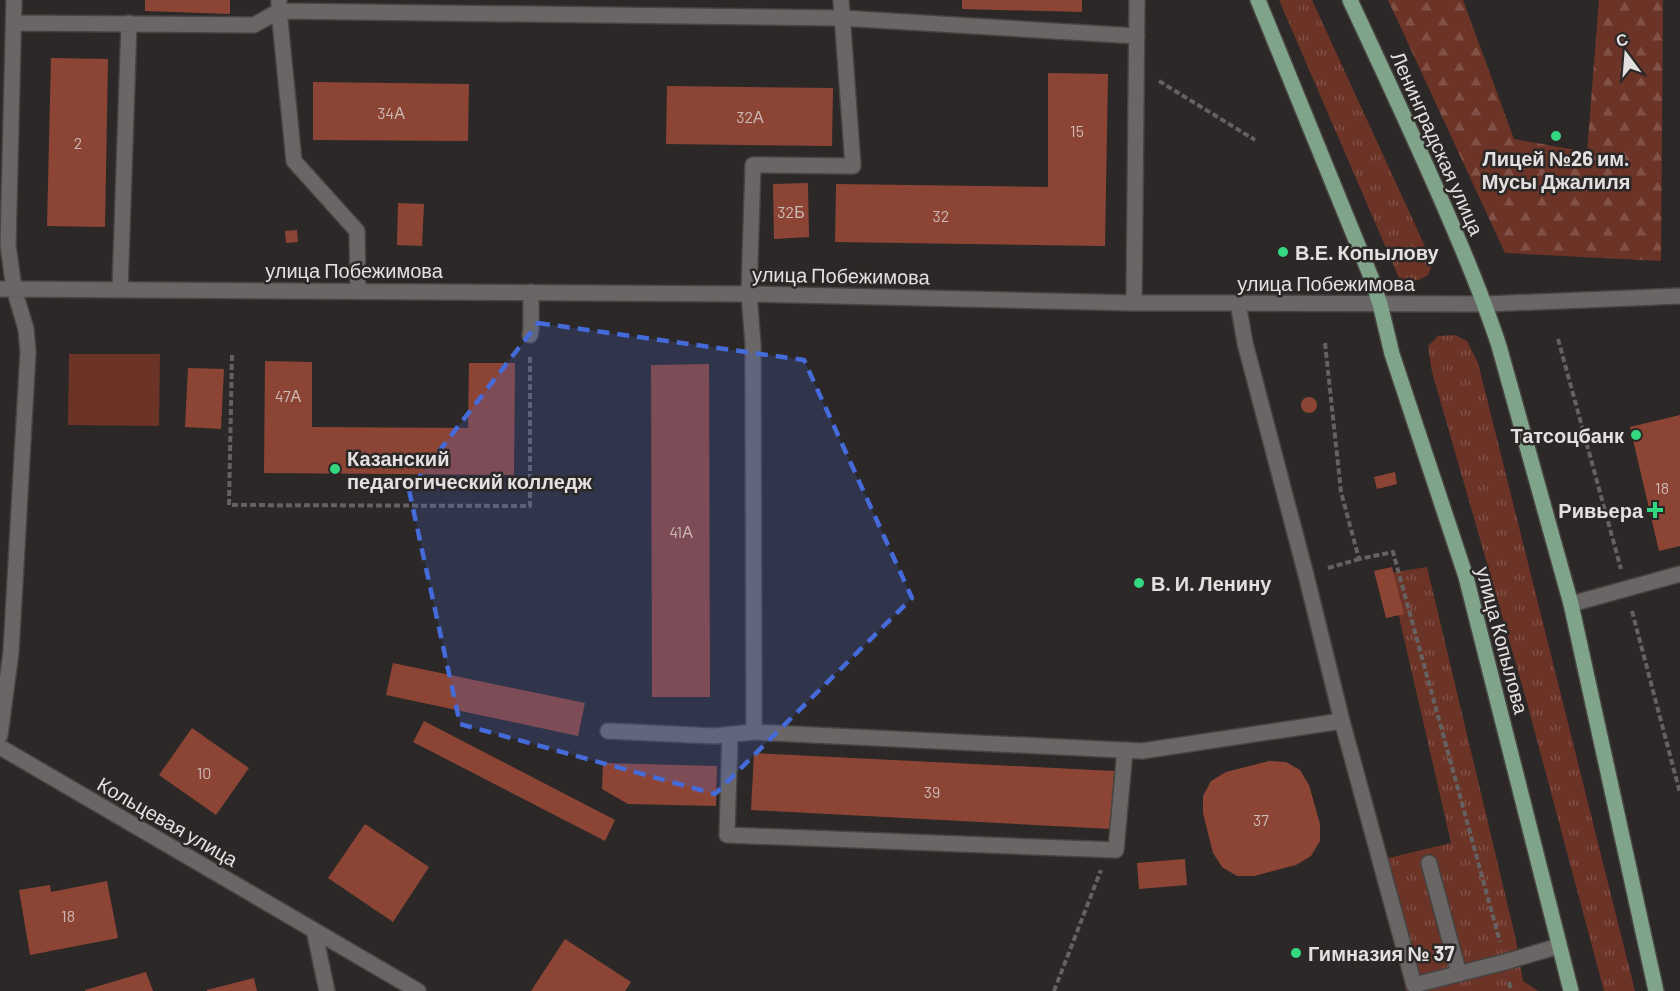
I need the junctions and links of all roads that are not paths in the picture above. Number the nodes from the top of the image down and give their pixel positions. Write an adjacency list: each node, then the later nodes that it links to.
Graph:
1 (14, 0): 8 (street)
2 (841, 0): 7 (street)
3 (1137, 0): 10 (street)
4 (1258, 0): 19 (main road)
5 (1350, 0): 20 (main road, Ленинградская улица)
6 (279, 5): 7 (street); 9 (street); 13 (street)
7 (841, 18): 10 (street); 15 (street)
8 (15, 23): 9 (street); 11 (street)
9 (129, 23): 12 (street)
10 (1137, 36): 17 (street)
11 (7, 289): 12 (street, улица Побежимова); 27 (street)
12 (120, 289): 13 (street, улица Побежимова)
13 (358, 291): 14 (street, улица Побежимова)
14 (531, 292): 15 (street, улица Побежимова); 21 (street)
15 (749, 294): 17 (street, улица Побежимова); 26 (street)
16 (1680, 296): 20 (street, улица Побежимова)
17 (1134, 303): 18 (street, улица Побежимова)
18 (1238, 303): 19 (street, улица Побежимова); 24 (street)
19 (1380, 304): 20 (street, улица Побежимова); 33 (main road, улица Копылова)
20 (1486, 304): 23 (main road)
21 (530, 335)
22 (1680, 574): 23 (street)
23 (1571, 604): 39 (main road)
24 (1342, 721): 30 (street); 35 (street)
25 (608, 731): 28 (street)
26 (754, 732): 28 (street); 30 (street)
27 (0, 735)
28 (730, 735): 30 (street)
29 (0, 747): 32 (street, Кольцевая улица)
30 (1125, 750)
31 (1429, 863): 34 (street)
32 (314, 930): 36 (street); 37 (street, Кольцевая улица)
33 (1559, 946): 34 (street); 38 (main road, улица Копылова)
34 (1459, 974): 35 (street)
35 (1414, 988)
36 (327, 991)
37 (418, 991)
38 (1571, 991)
39 (1656, 991)

